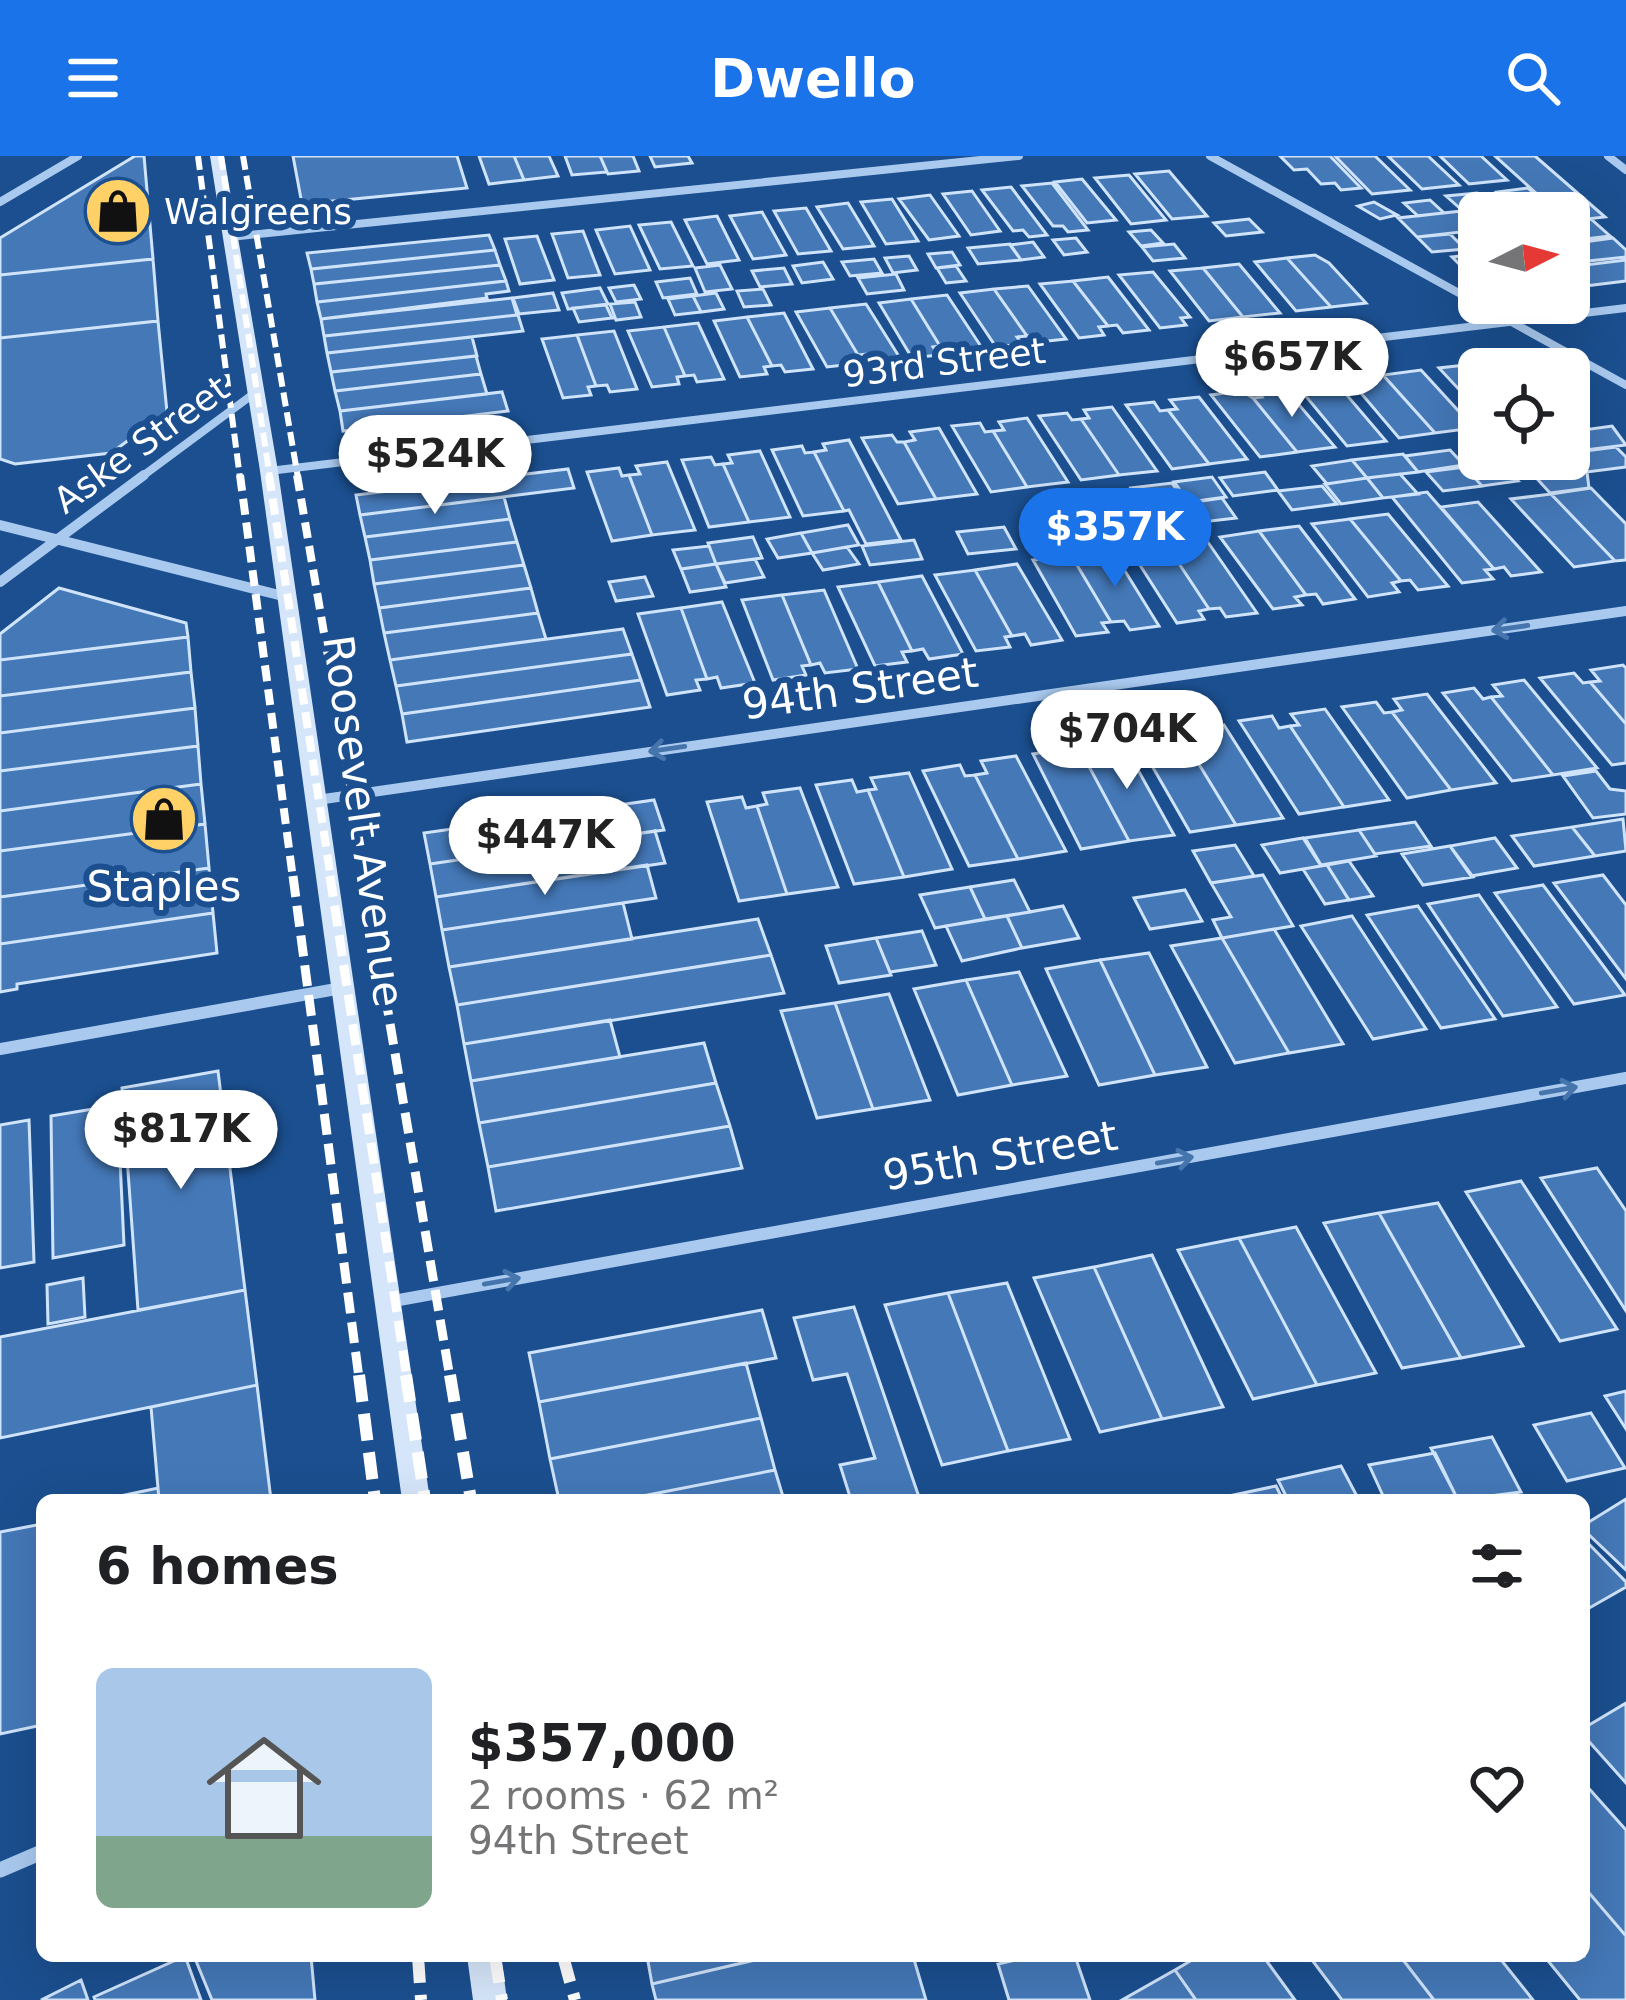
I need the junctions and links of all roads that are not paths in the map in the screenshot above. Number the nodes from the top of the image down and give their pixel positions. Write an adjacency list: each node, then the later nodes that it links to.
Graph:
1 (78, 156): 7 (street)
2 (217, 156): 8 (main road, Roosevelt Avenue)
3 (1019, 156): 8 (street)
4 (1210, 156): 9 (street)
5 (1609, 156): 6 (street)
6 (1626, 170)
7 (0, 202)
8 (230, 237): 15 (main road, Roosevelt Avenue)
9 (1458, 293)
10 (1626, 308): 11 (street, 93rd Street)
11 (1590, 312)
12 (1493, 324): 16 (street, 93rd Street)
13 (1514, 324): 14 (street)
14 (1626, 386)
15 (256, 392): 16 (main road, Roosevelt Avenue); 18 (street, Aske Street)
16 (269, 471): 20 (main road, Roosevelt Avenue)
17 (0, 525): 18 (street)
18 (55, 540): 19 (street, Aske Street); 20 (street)
19 (0, 582)
20 (287, 597): 22 (main road, Roosevelt Avenue)
21 (1626, 611): 22 (street, 94th Street, one-way to 22)
22 (317, 800): 23 (main road, Roosevelt Avenue)
23 (342, 988): 24 (street); 26 (main road, Roosevelt Avenue)
24 (0, 1049)
25 (1626, 1078): 26 (street, 95th Street, one-way to 25)
26 (387, 1302): 27 (main road, Roosevelt Avenue)
27 (415, 1494)
28 (36, 1855): 29 (street)
29 (0, 1870)
30 (485, 1962): 31 (main road)
31 (490, 2000)

